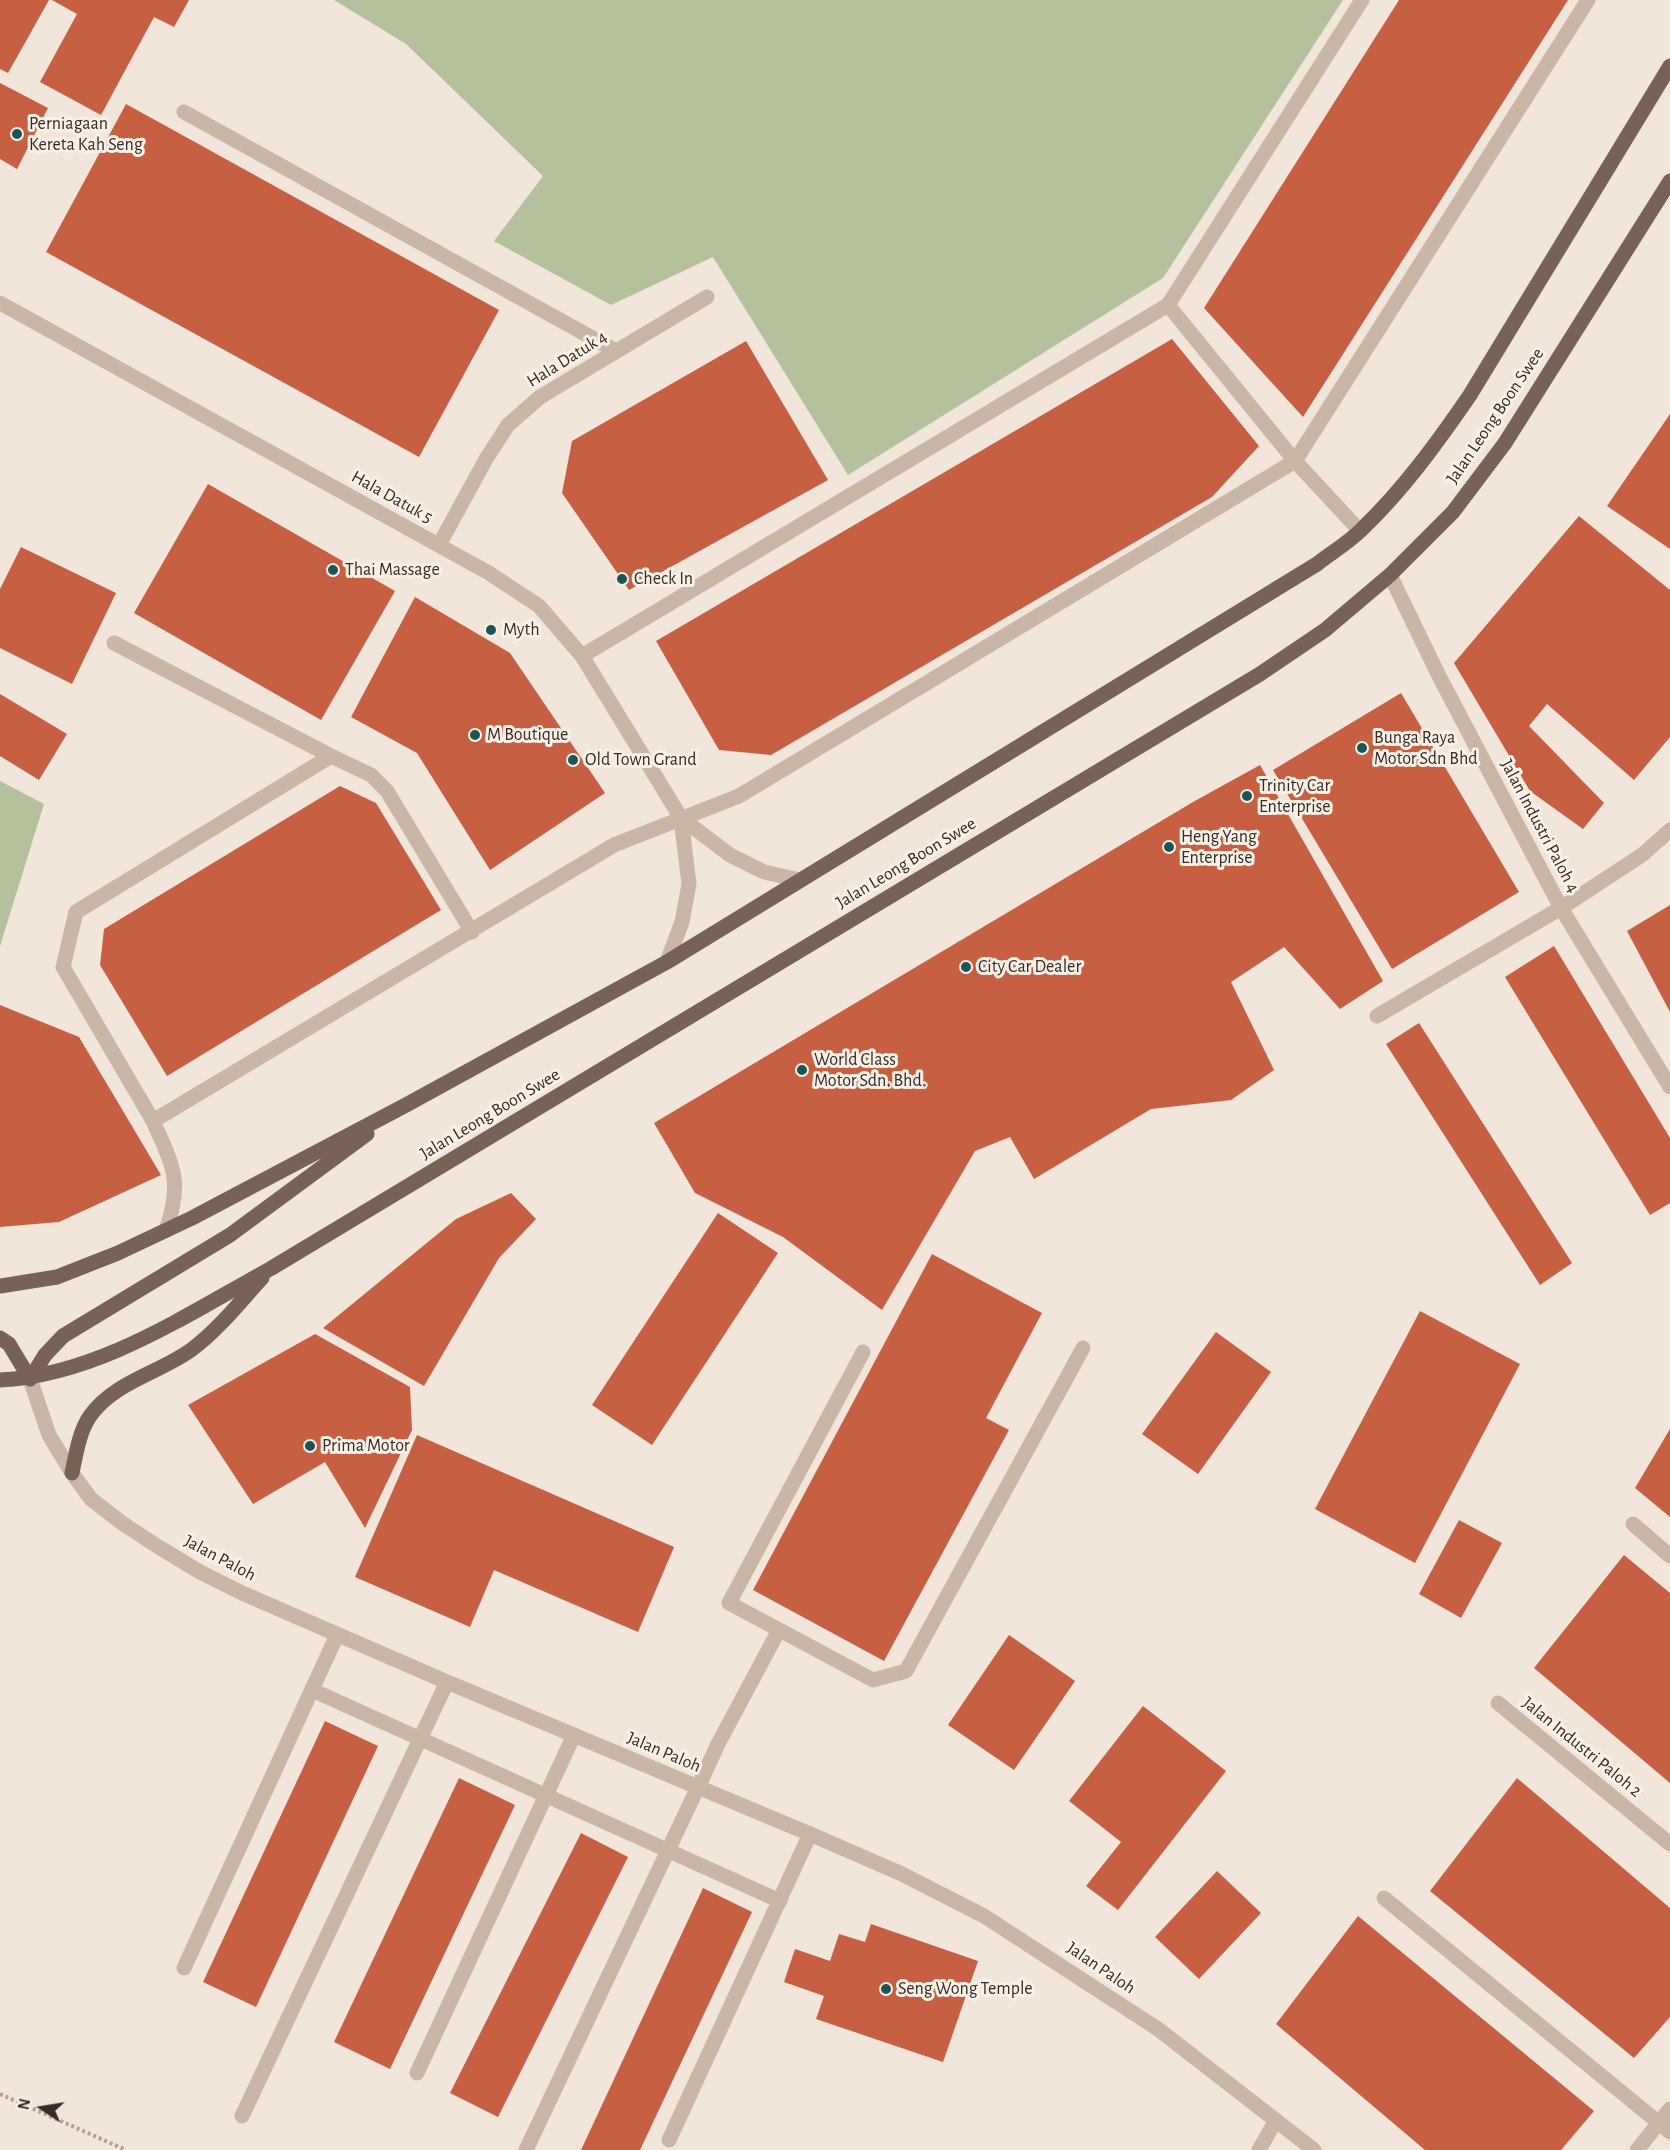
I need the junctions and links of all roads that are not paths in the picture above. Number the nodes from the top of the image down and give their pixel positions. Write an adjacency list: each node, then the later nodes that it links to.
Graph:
1 (1362, 0): 8 (street)
2 (1588, 0): 10 (street)
3 (1670, 66): 11 (main road, Jalan Leong Boon Swee)
4 (183, 112): 9 (street)
5 (1670, 181): 13 (main road, Jalan Leong Boon Swee)
6 (707, 297): 9 (street, Hala Datuk 4)
7 (0, 303): 12 (street, Hala Datuk 5)
8 (1168, 305): 10 (street); 15 (street)
9 (616, 351): 12 (street, Hala Datuk 4)
10 (1295, 461): 11 (street); 17 (street)
11 (1360, 531): 19 (main road, Jalan Leong Boon Swee)
12 (439, 545): 15 (street, Hala Datuk 5)
13 (1390, 575): 20 (street, Jalan Industri Paloh 4); 28 (main road, Jalan Leong Boon Swee)
14 (114, 643): 16 (street)
15 (582, 656): 17 (street, Hala Datuk 5)
16 (331, 756): 21 (street); 26 (street)
17 (681, 818): 19 (street, Hala Datuk 5); 21 (street); 22 (street, Hala Datuk 5)
18 (1670, 830): 20 (street)
19 (801, 880): 22 (main road, Jalan Leong Boon Swee)
20 (1561, 908): 23 (street); 24 (street, Jalan Industri Paloh 4)
21 (472, 932): 26 (street)
22 (667, 962): 25 (main road, Jalan Leong Boon Swee)
23 (1377, 1016)
24 (1670, 1087)
25 (406, 1105): 27 (main road, Jalan Leong Boon Swee); 33 (main road)
26 (153, 1121): 27 (street)
27 (166, 1230): 29 (main road, Jalan Leong Boon Swee)
28 (270, 1269): 33 (main road, Jalan Leong Boon Swee); 35 (main road)
29 (0, 1286)
30 (0, 1338): 33 (main road)
31 (1083, 1348): 38 (street)
32 (863, 1352): 38 (street)
33 (30, 1379): 34 (main road, Jalan Leong Boon Swee); 35 (street, Jalan Paloh)
34 (0, 1380)
35 (72, 1473): 39 (street, Jalan Paloh)
36 (1633, 1524): 37 (street)
37 (1670, 1556)
38 (779, 1630): 45 (street)
39 (337, 1635): 40 (street, Jalan Paloh); 41 (street)
40 (447, 1682): 43 (street, Jalan Paloh); 44 (street)
41 (312, 1689): 44 (street); 52 (street)
42 (1498, 1703): 48 (street, Jalan Industri Paloh 2)
43 (574, 1735): 45 (street, Jalan Paloh); 46 (street)
44 (421, 1738): 46 (street); 55 (street)
45 (698, 1787): 47 (street, Jalan Paloh); 49 (street)
46 (547, 1795): 49 (street); 53 (street)
47 (810, 1834): 51 (street); 56 (street, Jalan Paloh)
48 (1670, 1844)
49 (668, 1850): 51 (street); 59 (street)
50 (1384, 1898): 57 (street)
51 (780, 1901): 58 (street)
52 (184, 1968)
53 (417, 2073)
54 (1670, 2109): 57 (street)
55 (242, 2116)
56 (1276, 2120): 60 (street); 61 (street, Jalan Paloh)
57 (1664, 2128): 62 (street)
58 (669, 2140)
59 (526, 2150)
60 (1259, 2150)
61 (1314, 2150)
62 (1637, 2150)

